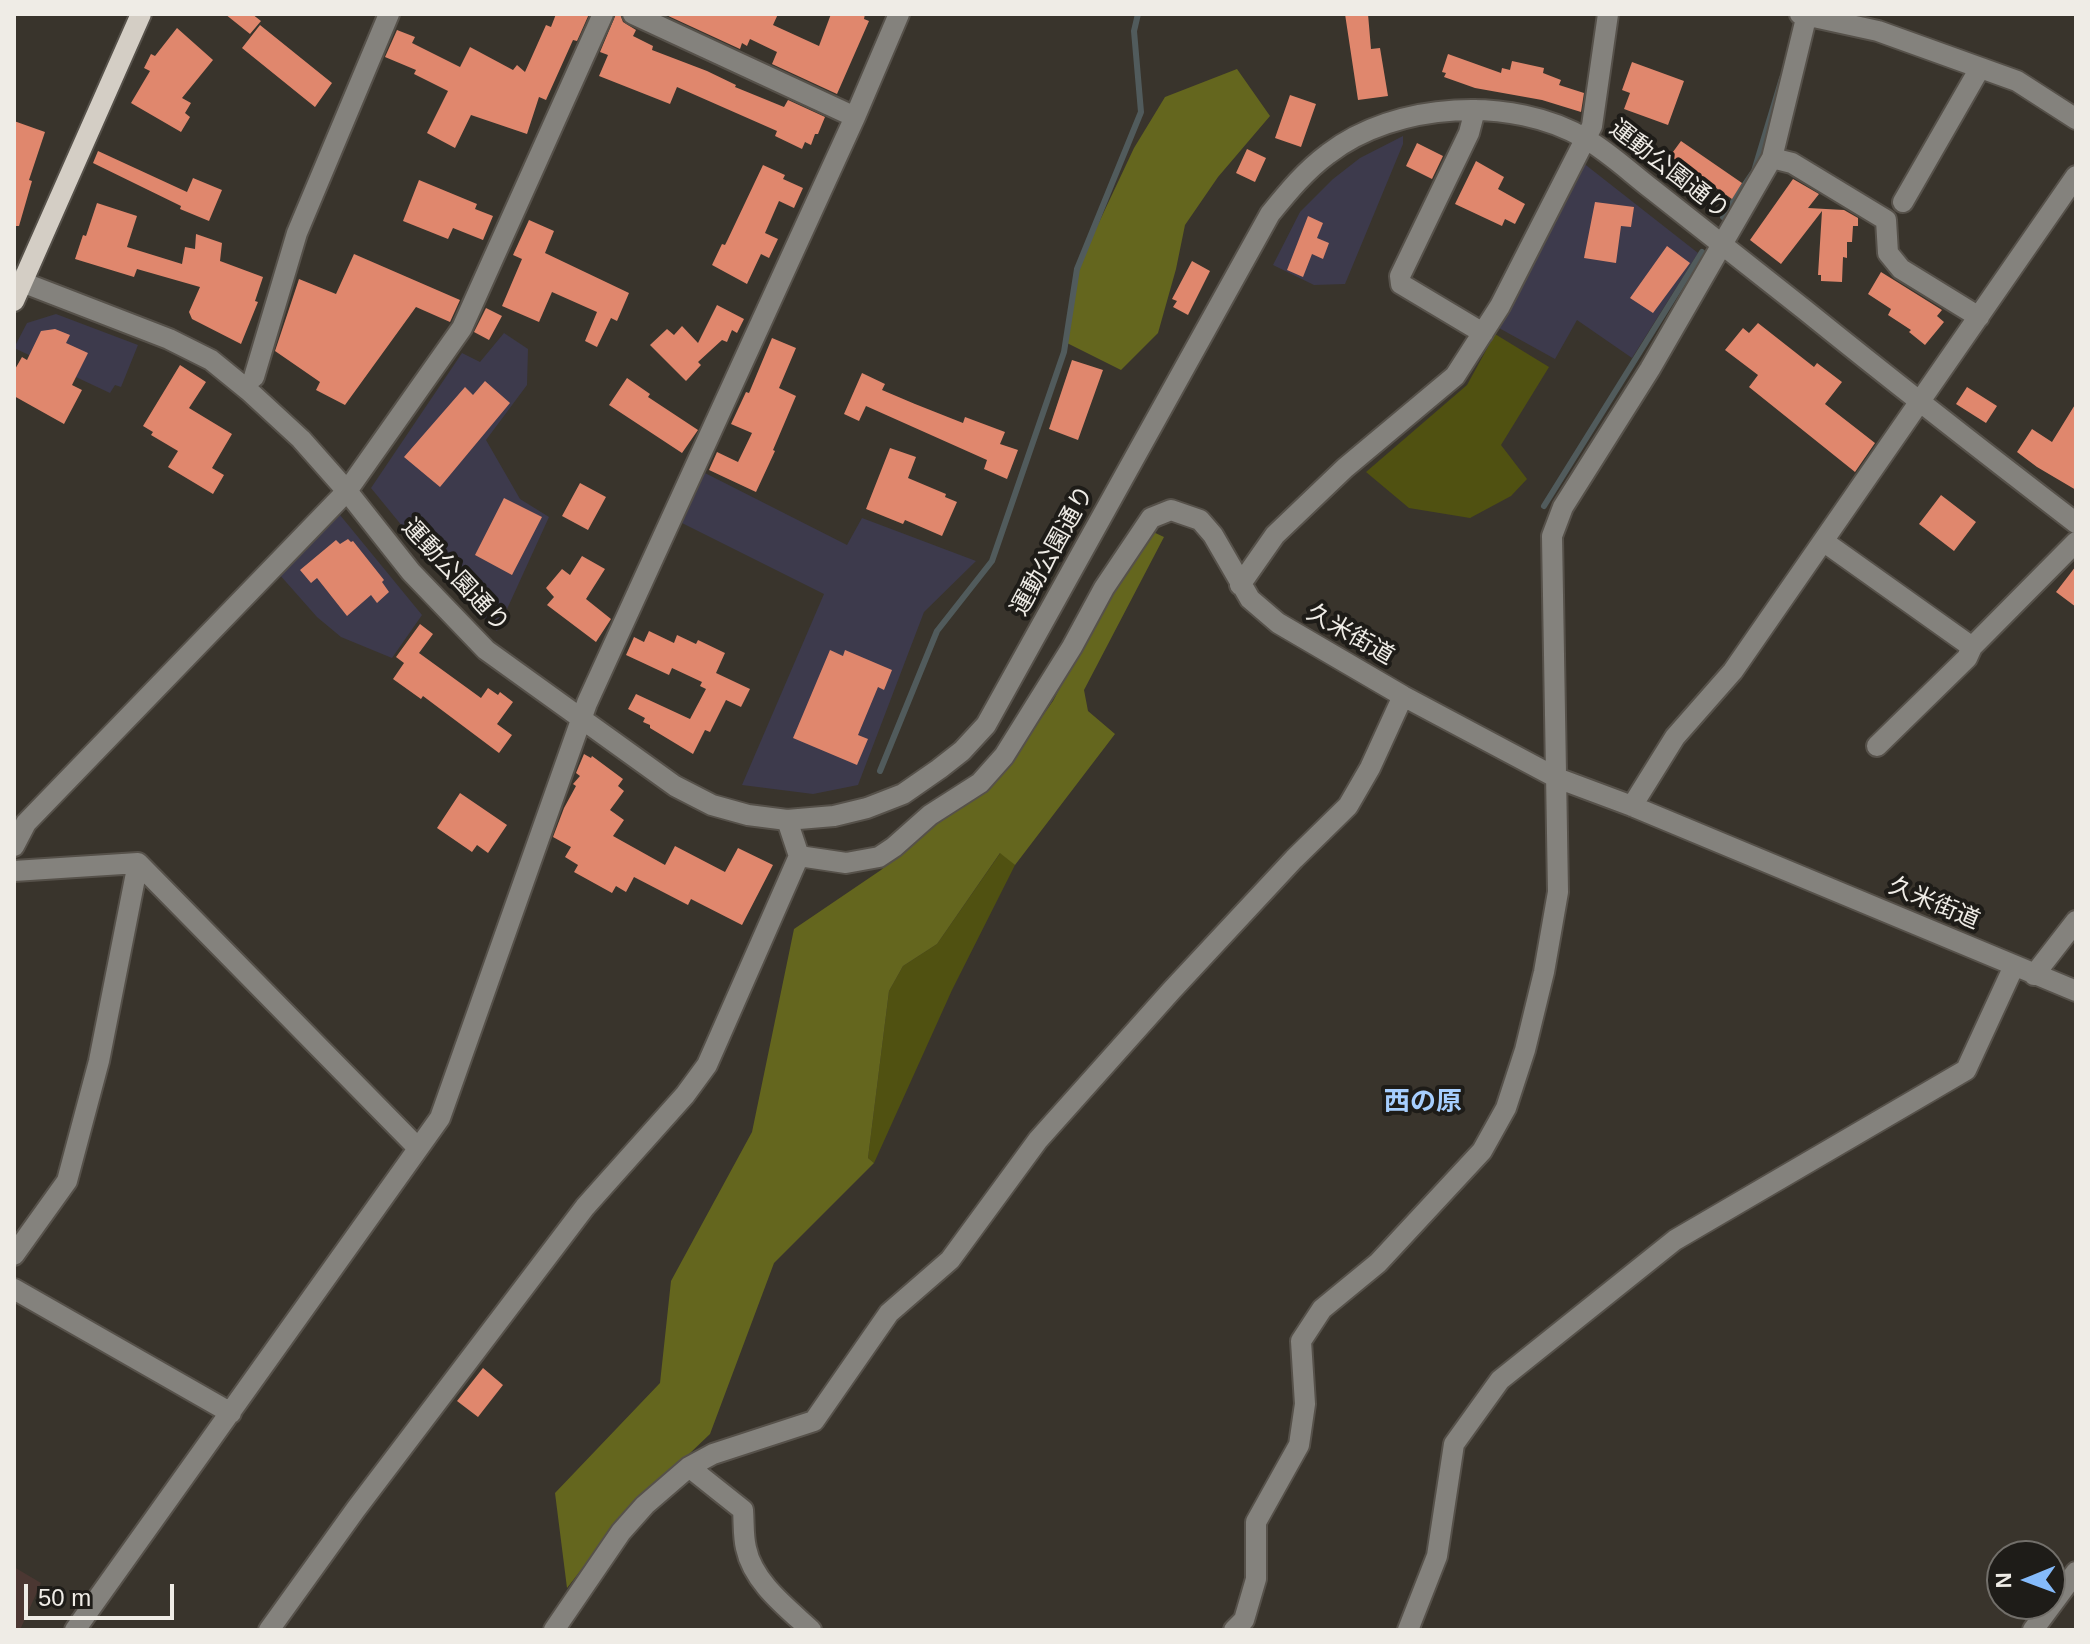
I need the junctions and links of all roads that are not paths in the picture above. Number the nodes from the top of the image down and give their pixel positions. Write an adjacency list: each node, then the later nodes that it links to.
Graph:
1 (141, 14): 17 (main road)
2 (389, 14): 20 (street)
3 (603, 14): 22 (street)
4 (633, 14): 10 (street)
5 (899, 14): 10 (street)
6 (1608, 14): 12 (street)
7 (1804, 15): 8 (street); 13 (street)
8 (1980, 68): 11 (street); 15 (street)
9 (1475, 110): 12 (street, 運動公園通り); 19 (street); 33 (street, 運動公園通り)
10 (855, 117): 29 (street)
11 (2076, 119)
12 (1586, 138): 16 (street, 運動公園通り); 19 (street)
13 (1772, 158): 16 (street); 18 (street)
14 (2076, 176): 18 (street)
15 (1903, 202)
16 (1723, 244): 21 (street, 運動公園通り); 31 (street)
17 (17, 288): 22 (street, 運動公園通り)
18 (1979, 317): 21 (street)
19 (1483, 333): 26 (street)
20 (254, 377)
21 (1919, 402): 23 (street, 運動公園通り); 24 (street)
22 (347, 491): 29 (street, 運動公園通り); 34 (street)
23 (2076, 523)
24 (1823, 541): 27 (street); 32 (street)
25 (2076, 542): 27 (street)
26 (1240, 585): 28 (street, 久米街道); 35 (street, 久米街道)
27 (1972, 647): 30 (street)
28 (1403, 696): 31 (street, 久米街道); 46 (street)
29 (583, 718): 33 (street, 運動公園通り); 42 (street)
30 (1877, 746)
31 (1557, 778): 32 (street, 久米街道); 52 (street)
32 (1632, 806): 39 (street, 久米街道)
33 (787, 820): 35 (street)
34 (14, 846)
35 (799, 856): 49 (street)
36 (138, 863): 37 (street); 42 (street); 43 (street)
37 (14, 871)
38 (2076, 921): 40 (street)
39 (2014, 966): 40 (street, 久米街道); 53 (street)
40 (2034, 975): 41 (street, 久米街道)
41 (2076, 991)
42 (417, 1147): 45 (street)
43 (14, 1255)
44 (14, 1289): 45 (street)
45 (231, 1413): 48 (street)
46 (689, 1467): 50 (street); 51 (street)
47 (2073, 1585): 54 (street)
48 (75, 1630)
49 (269, 1630)
50 (554, 1630)
51 (811, 1630)
52 (1234, 1630)
53 (1408, 1630)
54 (2033, 1630)

